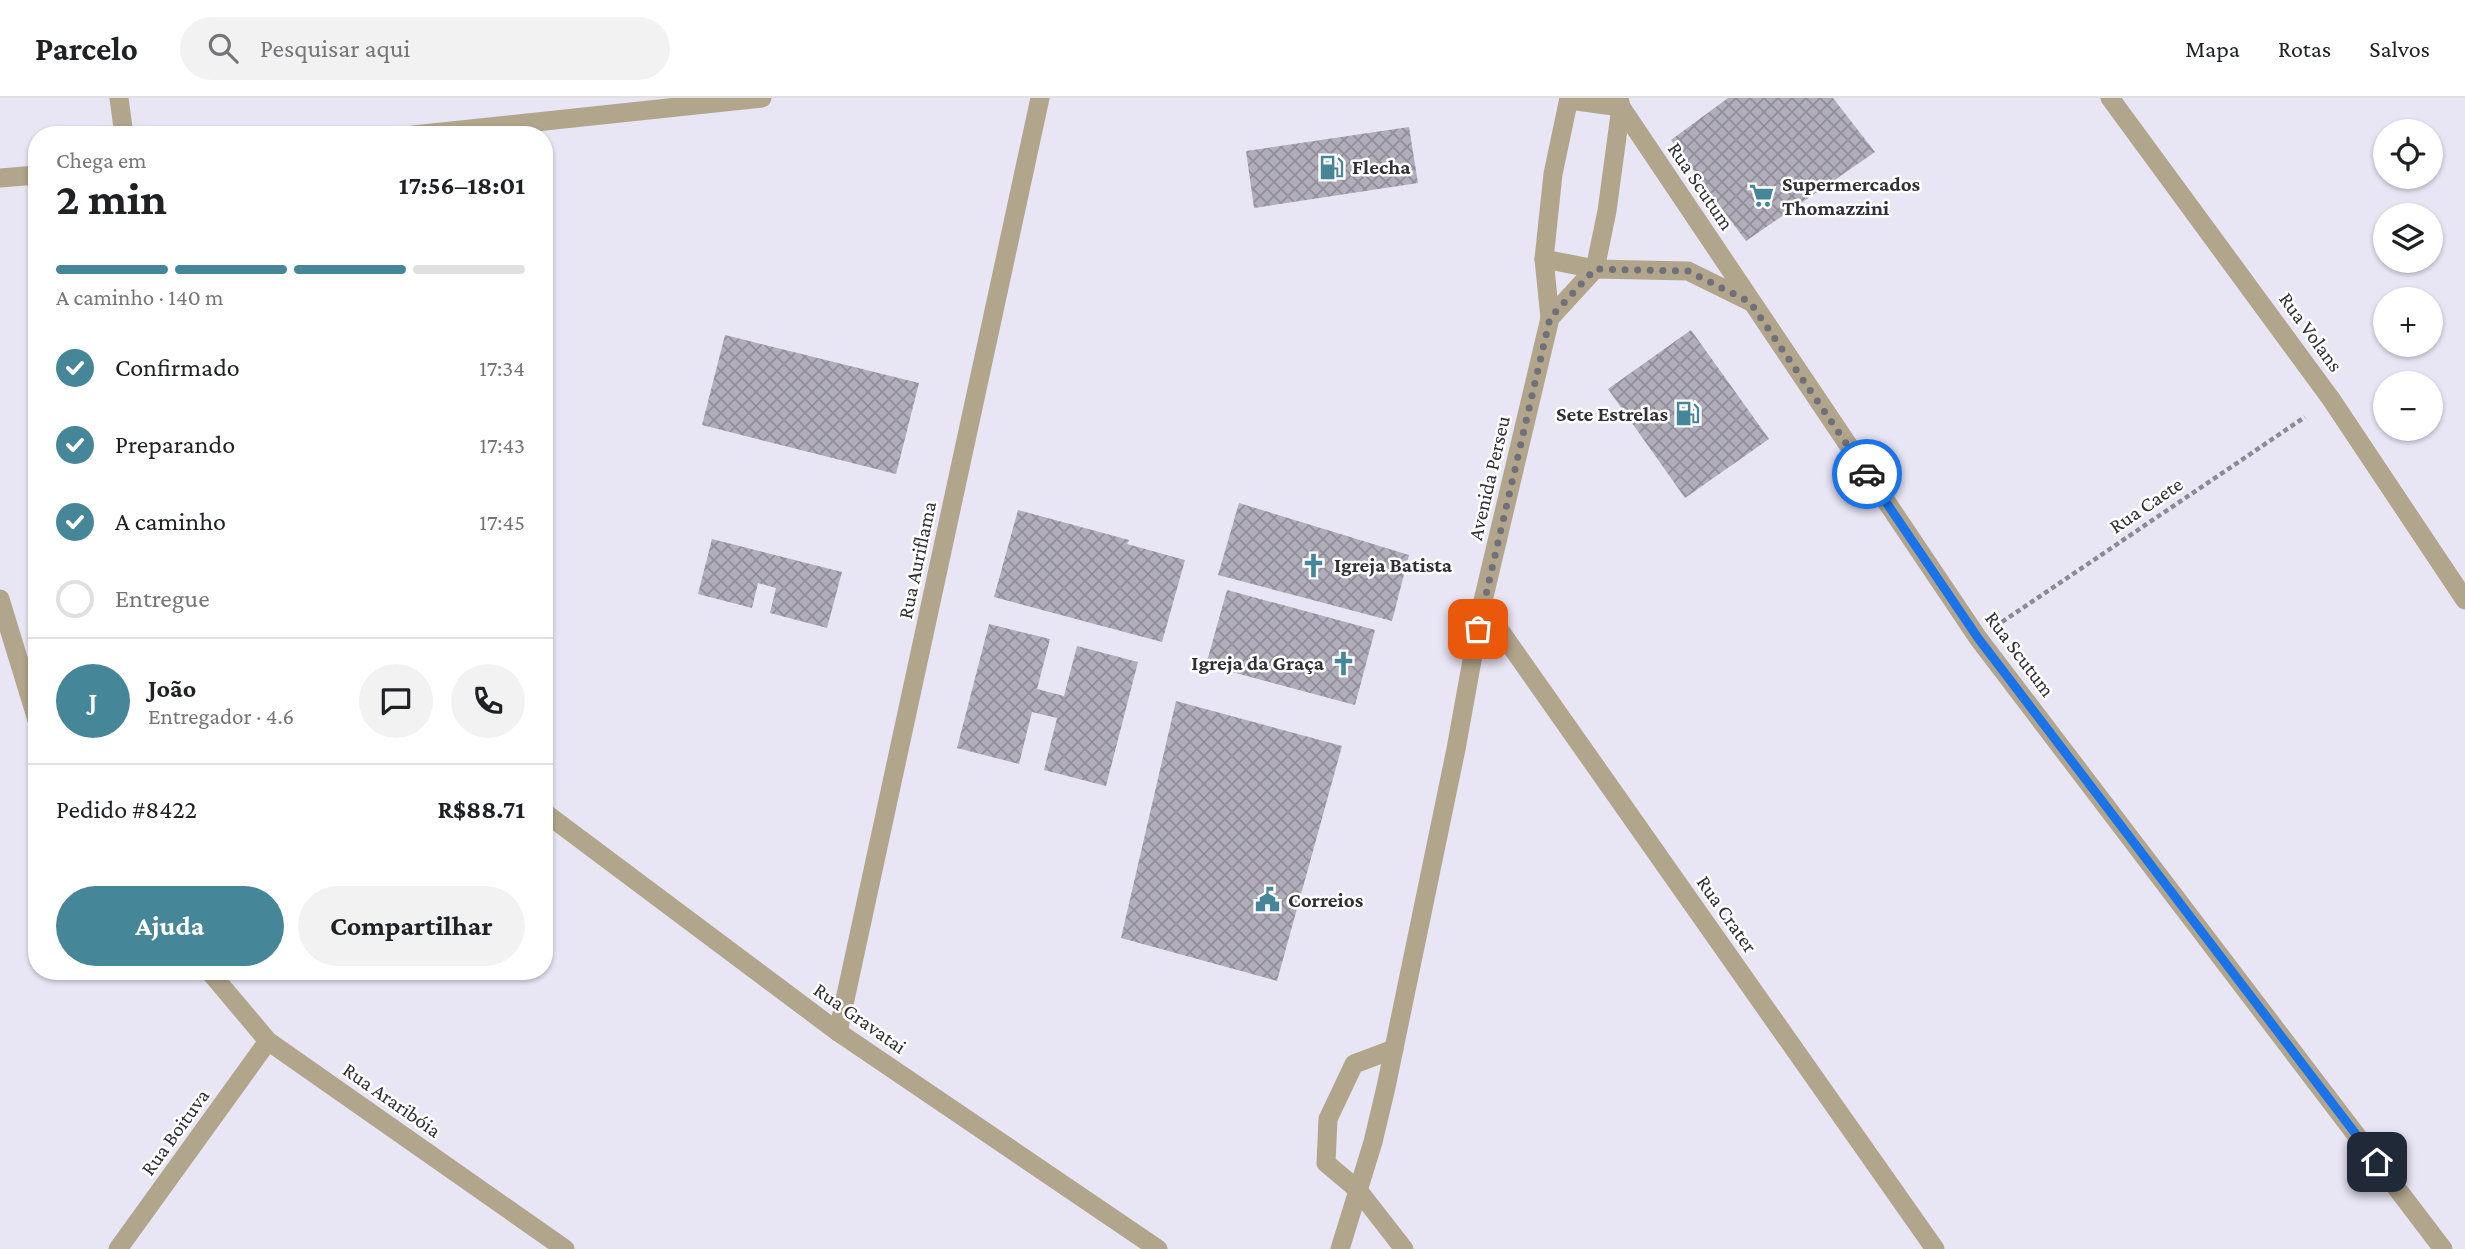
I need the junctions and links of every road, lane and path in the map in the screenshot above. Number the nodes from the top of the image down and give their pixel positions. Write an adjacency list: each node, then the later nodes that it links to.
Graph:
1 (119, 98): 7 (street)
2 (762, 98): 8 (street)
3 (1040, 98): 23 (street, Rua Auriflama)
4 (2110, 98): 15 (street, Rua Volans)
5 (1569, 99): 6 (street); 11 (street)
6 (1620, 102): 12 (street); 13 (street, Rua Scutum)
7 (123, 126)
8 (498, 126)
9 (28, 176): 10 (street)
10 (0, 178)
11 (1544, 259): 12 (street); 14 (street)
12 (1595, 269): 13 (street); 14 (street, Avenida Perseu)
13 (1750, 302): 19 (street, Rua Scutum)
14 (1550, 318): 18 (street, Avenida Perseu)
15 (2332, 398): 17 (street, Rua Volans); 19 (path, Rua Caete)
16 (0, 599): 20 (street)
17 (2465, 600)
18 (1482, 605): 25 (street, Avenida Perseu); 32 (street, Rua Crater)
19 (1978, 638): 33 (street, Rua Scutum)
20 (28, 691)
21 (553, 819): 23 (street, Rua Gravatai)
22 (217, 980): 24 (street, Rua Araribóia)
23 (838, 1032): 29 (street, Rua Gravatai)
24 (268, 1041): 27 (street, Rua Boituva); 28 (street, Rua Araribóia)
25 (1394, 1049): 26 (street, Avenida Perseu); 26 (street)
26 (1358, 1190): 30 (street, Avenida Perseu); 31 (street)
27 (118, 1249)
28 (565, 1249)
29 (1158, 1249)
30 (1340, 1249)
31 (1404, 1249)
32 (1935, 1249)
33 (2443, 1249)

